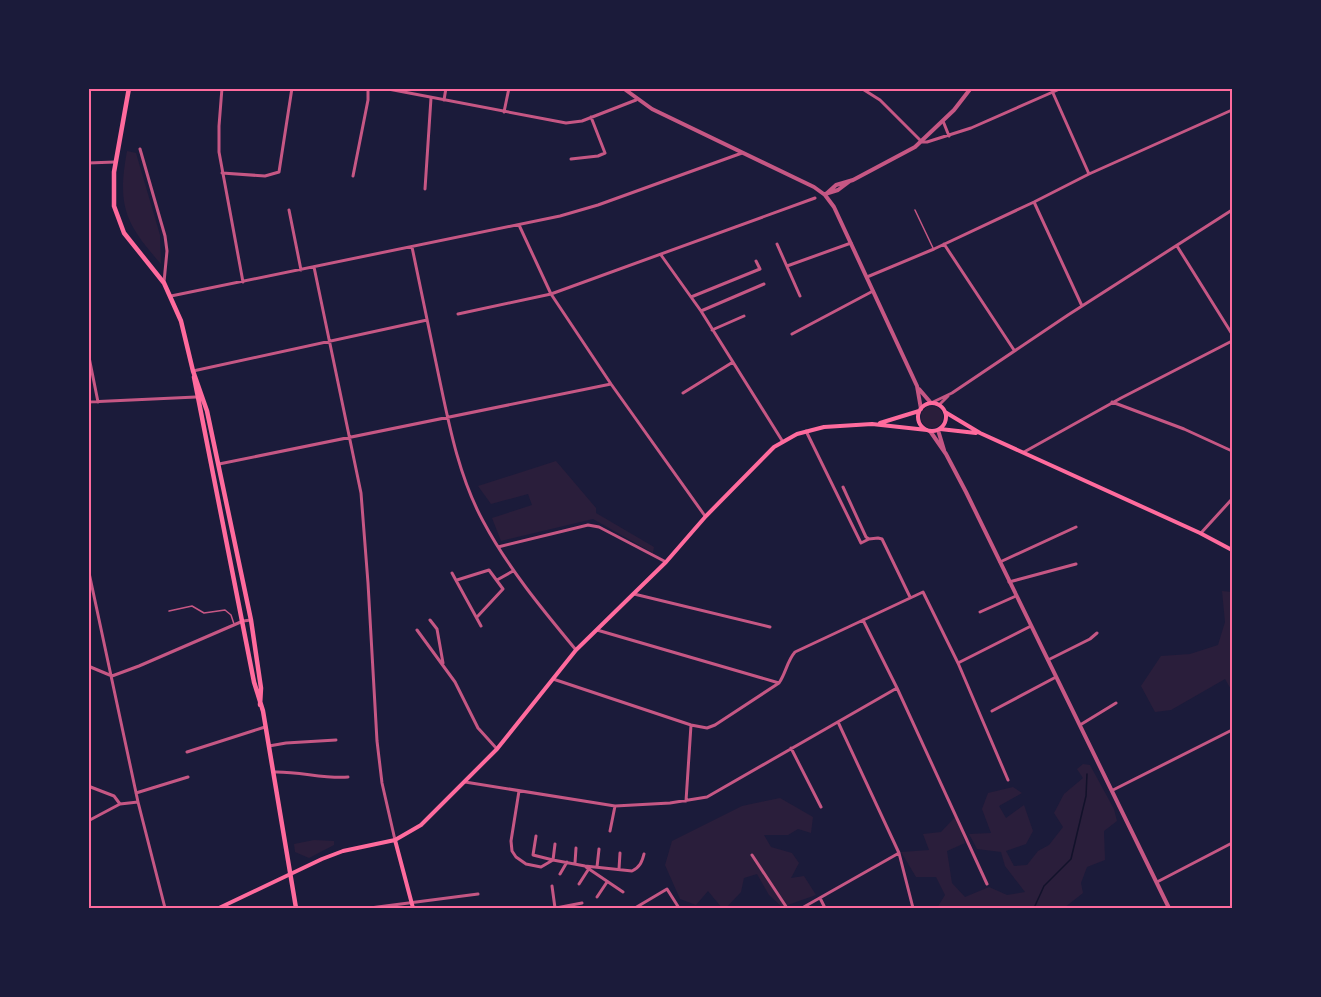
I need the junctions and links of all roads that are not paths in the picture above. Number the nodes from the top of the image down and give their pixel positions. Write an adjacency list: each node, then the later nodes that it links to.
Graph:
1 (129, 88): 25 (main road)
2 (222, 88): 27 (street)
3 (292, 88): 27 (street)
4 (368, 88): 29 (street)
5 (383, 88): 13 (street)
6 (446, 88): 14 (street)
7 (509, 88): 17 (street)
8 (623, 88): 15 (street)
9 (861, 88): 21 (street)
10 (971, 88): 19 (street)
11 (1062, 88): 12 (street)
12 (1053, 93): 20 (street); 28 (street)
13 (431, 98): 14 (street); 30 (street)
14 (444, 100): 17 (street)
15 (636, 100): 18 (street); 23 (street)
16 (1233, 110): 28 (street)
17 (504, 111): 18 (street)
18 (591, 117): 24 (street)
19 (943, 121): 20 (street); 21 (street)
20 (949, 136): 21 (street)
21 (922, 142): 31 (street)
22 (140, 149): 51 (street)
23 (744, 153): 31 (street); 37 (street)
24 (571, 159)
25 (115, 162): 26 (street); 51 (main road)
26 (88, 164)
27 (222, 173): 50 (street)
28 (1089, 174): 33 (street)
29 (353, 176)
30 (425, 189)
31 (825, 195): 38 (street)
32 (815, 198): 44 (street)
33 (1034, 202): 40 (street); 58 (street)
34 (289, 210): 48 (street)
35 (915, 210): 43 (lane)
36 (1233, 210): 41 (street)
37 (519, 225): 42 (street); 54 (street)
38 (851, 243): 46 (street); 49 (street)
39 (777, 244): 46 (street)
40 (944, 244): 43 (street); 68 (street)
41 (1177, 246): 58 (street); 65 (street)
42 (412, 247): 47 (street); 62 (street)
43 (934, 249): 49 (street)
44 (661, 254): 54 (street); 57 (street)
45 (756, 261): 57 (street)
46 (787, 266): 56 (street)
47 (314, 267): 48 (street); 67 (street)
48 (301, 270): 50 (street)
49 (867, 278): 53 (street)
50 (243, 282): 55 (street)
51 (164, 284): 55 (main road)
52 (764, 284): 59 (street)
53 (873, 291): 64 (street); 73 (street)
54 (551, 294): 60 (street); 72 (street)
55 (171, 296): 71 (main road)
56 (800, 296)
57 (691, 297): 59 (street)
58 (1082, 306): 68 (street)
59 (701, 311): 63 (street)
60 (458, 314)
61 (744, 316): 63 (street)
62 (427, 320): 67 (street); 84 (street)
63 (712, 330): 70 (street)
64 (792, 334)
65 (1233, 334)
66 (1233, 341): 79 (street)
67 (330, 342): 71 (street); 90 (street)
68 (1015, 351): 75 (street)
69 (88, 352): 78 (street)
70 (733, 362): 74 (street); 91 (street)
71 (193, 371): 76 (main road); 95 (main road)
72 (611, 384): 84 (street); 98 (street)
73 (917, 386): 80 (street); 82 (street)
74 (682, 393)
75 (952, 393): 80 (street); 81 (street)
76 (196, 397): 78 (street); 122 (main road)
77 (88, 402): 78 (street)
78 (98, 402)
79 (1112, 402): 92 (street); 93 (street)
80 (931, 403): 81 (main road); 82 (main road)
81 (939, 405): 83 (main road)
82 (920, 410): 85 (main road); 88 (main road)
83 (945, 412): 86 (main road); 89 (main road)
84 (448, 418): 90 (street); 102 (street)
85 (879, 424): 87 (main road); 88 (main road)
86 (939, 429): 88 (main road); 89 (main road); 94 (street)
87 (806, 431): 91 (main road); 101 (street)
88 (928, 431): 94 (street)
89 (980, 433): 93 (main road)
90 (350, 438): 95 (street); 170 (street)
91 (783, 442): 98 (main road)
92 (1233, 451)
93 (1022, 453): 100 (main road)
94 (946, 454): 105 (street)
95 (218, 464): 119 (main road)
96 (843, 487): 101 (street)
97 (1233, 499): 100 (street)
98 (706, 516): 104 (main road)
99 (1076, 527): 105 (street)
100 (1200, 533): 103 (main road)
101 (869, 540): 115 (street)
102 (498, 547): 104 (street); 108 (street)
103 (1233, 550)
104 (666, 562): 113 (main road)
105 (1000, 562): 112 (street)
106 (1076, 564): 112 (street)
107 (88, 568): 135 (street)
108 (513, 571): 111 (street); 130 (street)
109 (452, 573): 110 (street)
110 (457, 580): 111 (street); 118 (street)
111 (497, 580): 118 (street)
112 (1009, 582): 114 (street)
113 (634, 594): 126 (street); 128 (main road)
114 (1016, 597): 117 (street); 125 (street)
115 (910, 598): 121 (street); 132 (street)
116 (170, 611): 123 (lane)
117 (981, 612)
118 (477, 617): 124 (street)
119 (251, 620): 122 (street); 141 (main road)
120 (430, 620): 133 (street)
121 (863, 620): 138 (street); 139 (street)
122 (243, 621): 123 (street); 141 (main road)
123 (235, 625): 135 (street)
124 (481, 626)
125 (1031, 626): 131 (street); 132 (street)
126 (770, 627)
127 (417, 630): 133 (street)
128 (597, 630): 130 (main road); 138 (street)
129 (1097, 633): 131 (street)
130 (576, 650): 137 (main road)
131 (1048, 660): 136 (street)
132 (958, 663): 156 (street)
133 (443, 665): 151 (street)
134 (88, 666): 135 (street)
135 (112, 676): 161 (street)
136 (1056, 677): 142 (street); 145 (street)
137 (553, 679): 144 (street); 151 (main road)
138 (779, 683): 144 (street)
139 (897, 688): 143 (street); 191 (street)
140 (1116, 703): 145 (street)
141 (260, 705): 146 (main road)
142 (992, 711)
143 (838, 722): 150 (street); 176 (street)
144 (691, 725): 162 (street)
145 (1080, 725): 159 (street)
146 (265, 727): 149 (main road); 152 (street)
147 (1233, 730): 159 (street)
148 (336, 740): 149 (street)
149 (269, 746): 153 (main road)
150 (791, 747): 162 (street); 166 (street)
151 (496, 749): 157 (main road)
152 (187, 752)
153 (273, 772): 155 (street); 186 (main road)
154 (189, 777): 161 (street)
155 (348, 777)
156 (1008, 780)
157 (465, 782): 160 (street); 170 (main road)
158 (88, 786): 164 (street)
159 (1113, 790): 189 (street)
160 (519, 791): 165 (street); 179 (street)
161 (136, 793): 163 (street)
162 (686, 801): 165 (street)
163 (138, 802): 164 (street); 199 (street)
164 (120, 804): 167 (street)
165 (615, 806): 168 (street)
166 (821, 807)
167 (88, 821)
168 (610, 831)
169 (536, 836): 179 (street)
170 (395, 840): 186 (main road); 197 (main road)
171 (1233, 843): 189 (street)
172 (555, 844): 179 (street)
173 (576, 848): 181 (street)
174 (599, 849): 183 (street)
175 (620, 853): 184 (street)
176 (899, 853): 196 (street); 210 (street)
177 (644, 854): 184 (street)
178 (752, 855): 207 (street)
179 (553, 860): 180 (street)
180 (567, 862): 181 (street); 187 (street)
181 (575, 863): 182 (street)
182 (585, 866): 183 (street); 185 (street)
183 (597, 867): 184 (street)
184 (619, 869)
185 (588, 870): 188 (street); 190 (street)
186 (291, 874): 200 (main road); 201 (main road)
187 (560, 874)
188 (607, 882): 193 (street); 195 (street)
189 (1156, 882): 211 (street)
190 (579, 884)
191 (987, 884)
192 (552, 886): 204 (street)
193 (623, 892)
194 (478, 894): 197 (street)
195 (597, 897)
196 (820, 898): 208 (street); 209 (street)
197 (411, 902): 202 (street); 203 (main road)
198 (582, 903): 204 (street)
199 (165, 909)
200 (219, 909)
201 (296, 909)
202 (370, 909)
203 (412, 909)
204 (556, 909)
205 (635, 909): 206 (street)
206 (680, 909)
207 (787, 909)
208 (802, 909)
209 (825, 909)
210 (913, 909)
211 (1169, 909)

